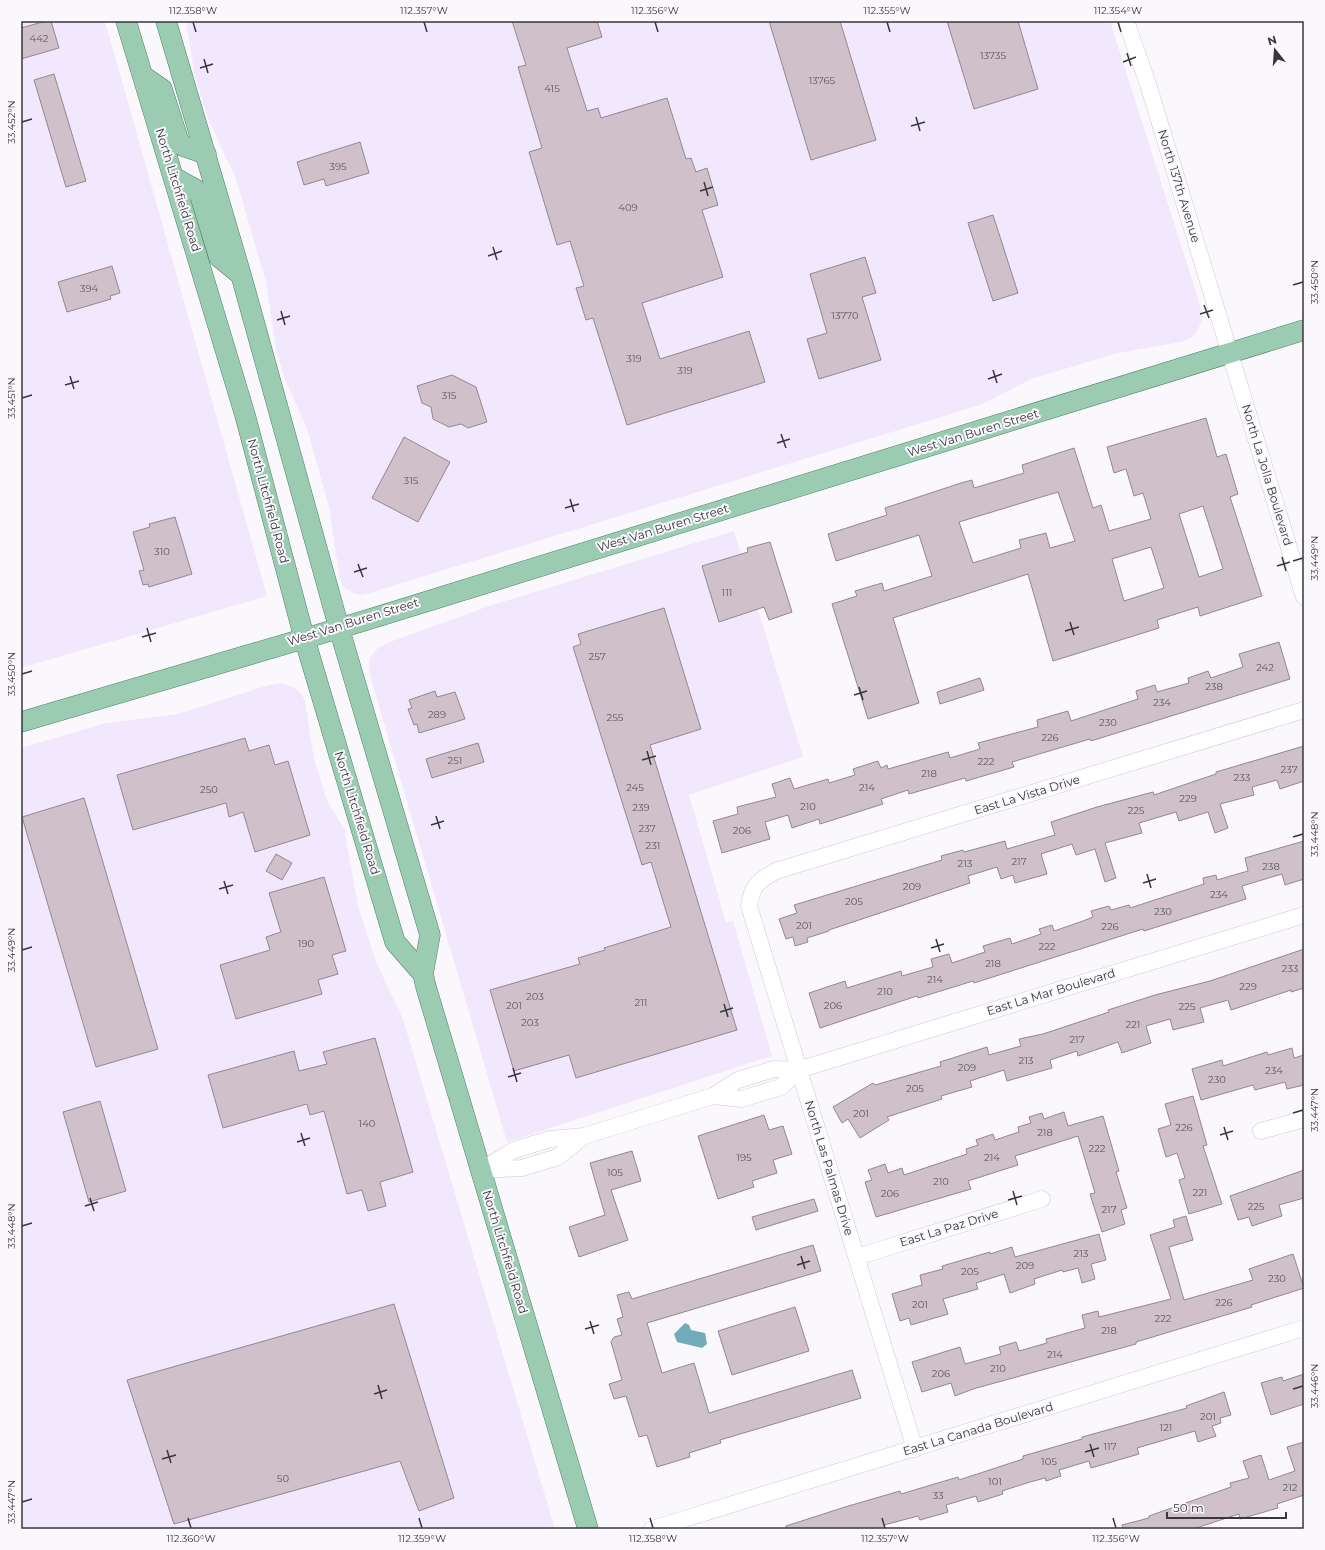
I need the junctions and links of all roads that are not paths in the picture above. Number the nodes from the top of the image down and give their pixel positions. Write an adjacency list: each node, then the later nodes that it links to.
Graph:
1 (126, 21): 4 (main road, North Litchfield Road)
2 (166, 21): 5 (main road, North Litchfield Road)
3 (1126, 21): 9 (street, North 137th Avenue)
4 (143, 76): 5 (main road); 6 (main road, North Litchfield Road)
5 (206, 154): 7 (main road, North Litchfield Road)
6 (174, 178): 7 (main road); 12 (main road, North Litchfield Road)
7 (241, 275): 11 (main road, North Litchfield Road)
8 (1304, 330): 9 (main road, West Van Buren Street)
9 (1230, 353): 10 (street, North La Jolla Boulevard); 11 (main road, West Van Buren Street)
10 (1304, 597)
11 (339, 628): 12 (main road, West Van Buren Street); 17 (main road, North Litchfield Road)
12 (304, 637): 14 (main road, West Van Buren Street); 17 (main road, North Litchfield Road)
13 (1304, 710): 15 (street, East La Vista Drive)
14 (21, 722)
15 (754, 886): 18 (street, North Las Palmas Drive)
16 (1304, 915): 18 (street, East La Mar Boulevard)
17 (423, 974): 21 (main road, North Litchfield Road)
18 (798, 1070): 21 (street, East La Mar Boulevard); 23 (street, North Las Palmas Drive)
19 (1304, 1119): 20 (street)
20 (1261, 1131)
21 (480, 1170): 26 (main road, North Litchfield Road)
22 (1042, 1199): 23 (street, East La Paz Drive)
23 (857, 1257): 25 (street, North Las Palmas Drive)
24 (1304, 1328): 25 (street, East La Canada Boulevard)
25 (915, 1449): 27 (street, East La Canada Boulevard)
26 (588, 1529)
27 (652, 1529)

